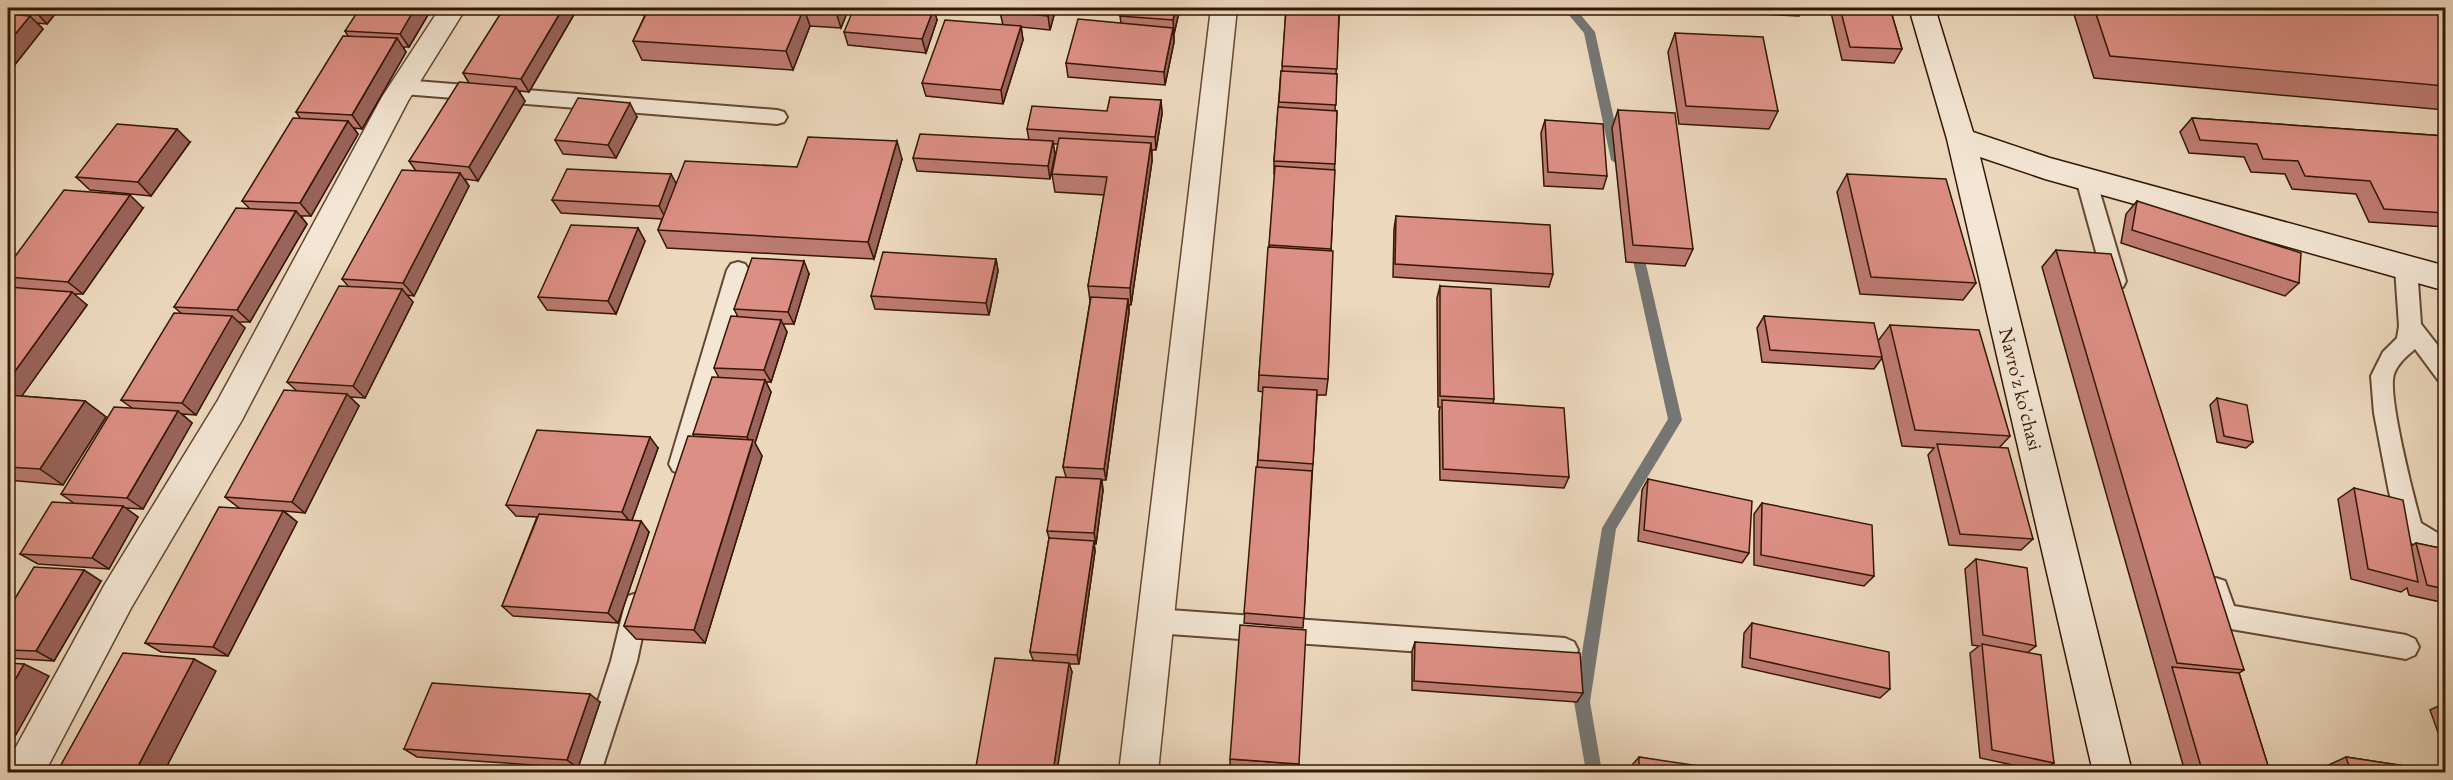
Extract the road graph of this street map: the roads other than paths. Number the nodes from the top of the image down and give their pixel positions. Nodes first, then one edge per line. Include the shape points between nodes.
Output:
1 (453, 8) edge
2 (1224, 8) edge
3 (1922, 8) edge
4 (403, 87) junction
5 (777, 117) dead end
6 (1961, 139) junction
7 (2086, 179) junction
8 (2406, 268) junction
9 (738, 270) dead end
10 (2445, 279) edge
11 (2122, 306) edge
12 (2410, 326) junction
13 (2445, 373) edge
14 (674, 487) edge
15 (2445, 551) edge
16 (2210, 572) edge
17 (643, 586) edge
18 (1155, 621) junction
19 (2406, 647) dead end
20 (1565, 650) edge
21 (24, 772) edge
22 (588, 772) edge
23 (1138, 772) edge
24 (2113, 772) edge

1 - 4 street
2 - 18 street
3 - 6 street, Navro'z ko'chasi
4 - 5 lane
4 - 21 street via 230,410 118,596
6 - 7 street
6 - 24 street, Navro'z ko'chasi
7 - 8 street
7 - 11 lane
8 - 10 street
8 - 12 lane
9 - 14 lane
12 - 13 lane
12 - 15 lane via 2407,342 2391,358 2382,376 2385,412 2411,530
16 - 19 lane via 2225,616
17 - 22 lane via 624,661
18 - 20 lane
18 - 23 street

